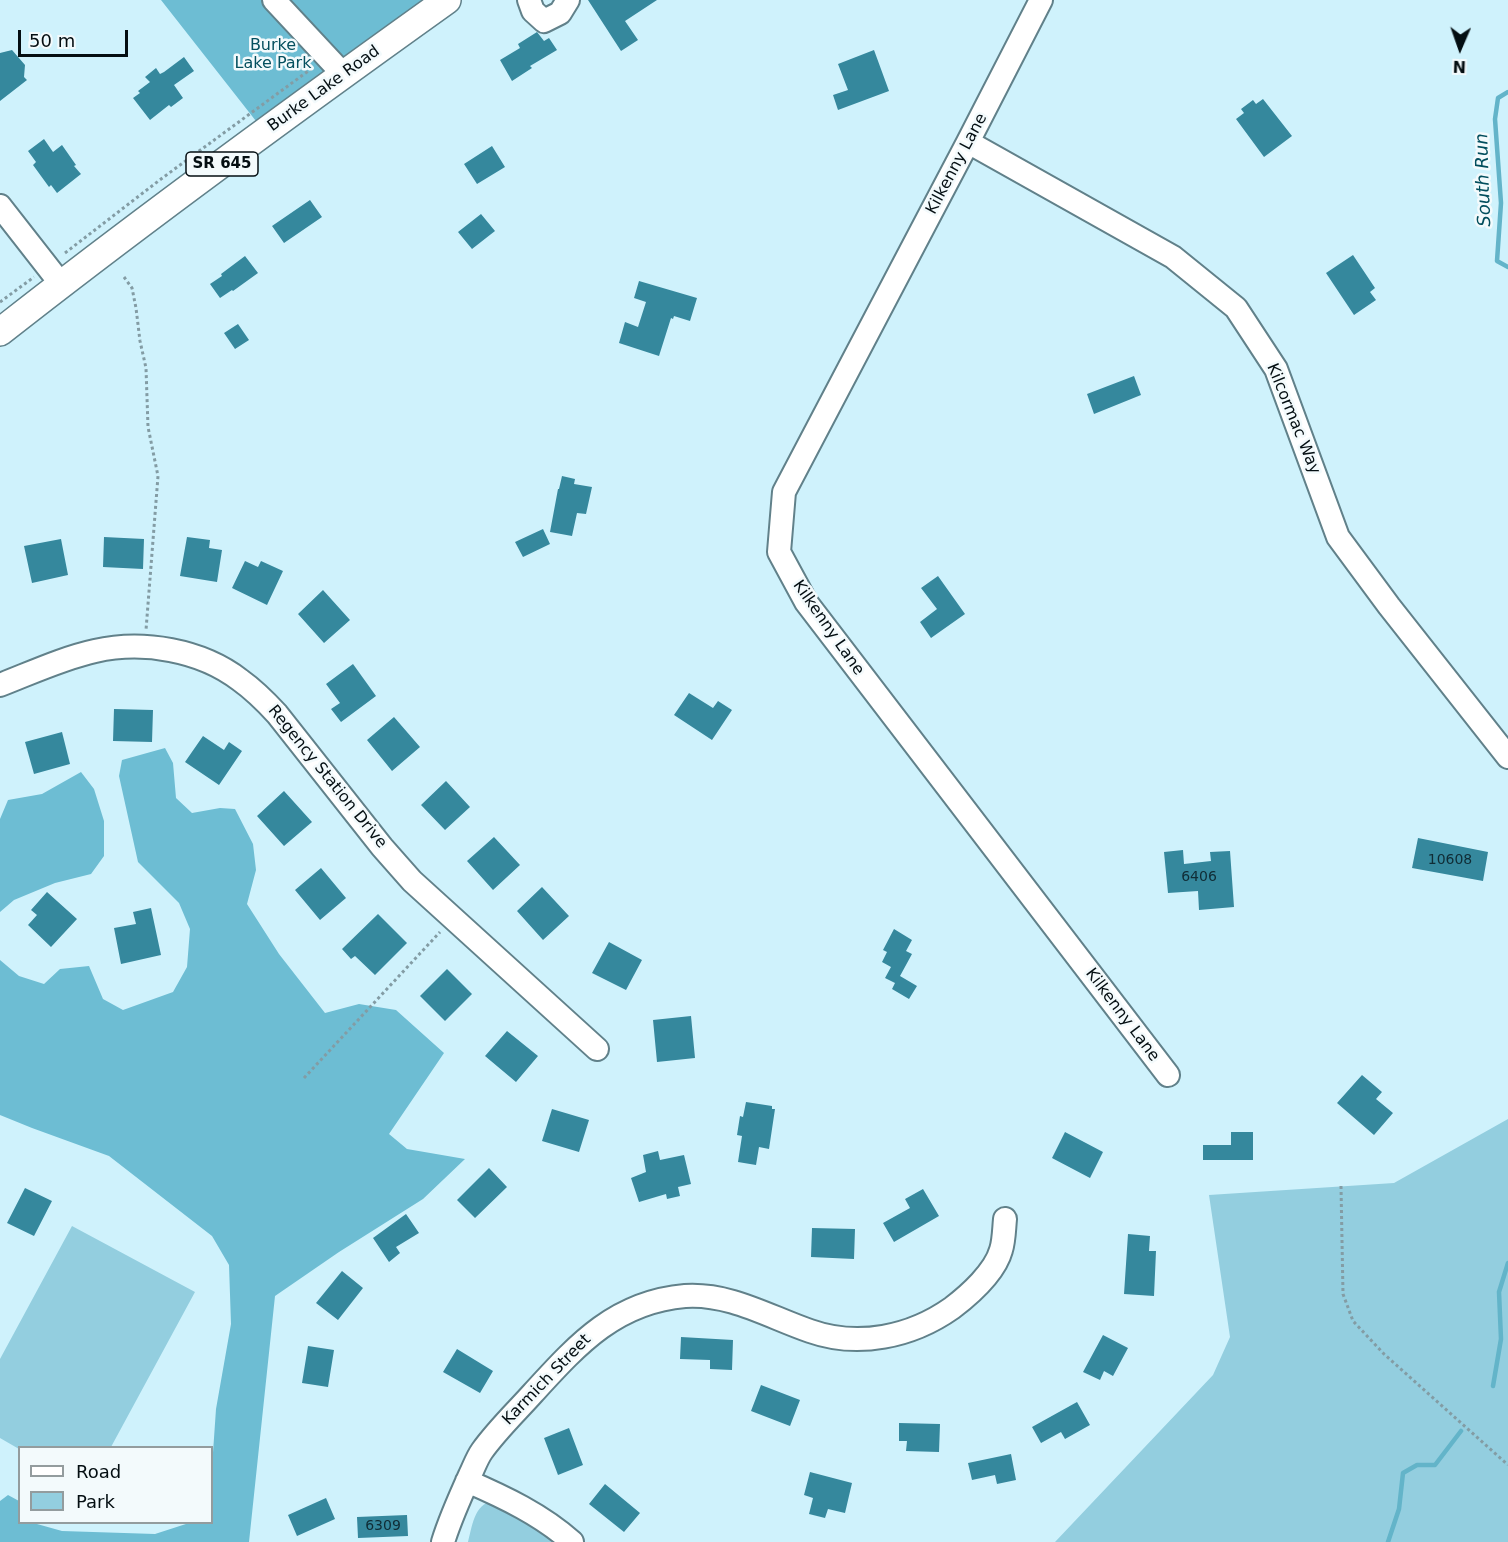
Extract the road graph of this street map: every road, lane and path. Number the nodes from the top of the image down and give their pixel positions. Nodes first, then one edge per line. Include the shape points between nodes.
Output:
1 (274, 0) edge
2 (447, 0) edge
3 (529, 0) edge
4 (568, 0) edge
5 (1041, 0) edge
6 (308, 36) junction
7 (343, 74) junction
8 (968, 142) junction
9 (0, 206) edge
10 (54, 275) junction
11 (124, 277) dead end
12 (0, 302) edge
13 (0, 332) edge
14 (145, 647) junction
15 (0, 685) edge
16 (1508, 757) edge
17 (452, 918) junction
18 (597, 1049) dead end
19 (1168, 1075) dead end
20 (304, 1078) dead end
21 (1341, 1186) dead end
22 (1005, 1219) dead end
23 (1508, 1465) edge
24 (467, 1481) junction
25 (443, 1542) edge
26 (572, 1542) edge

1 - 6 street
2 - 7 main road, Burke Lake Road / SR 645
3 - 4 street via 533,11 544,21 560,13
5 - 8 street, Kilkenny Lane
6 - 7 street
6 - 10 path via 305,52 311,69 242,119
7 - 10 main road, Burke Lake Road / SR 645
8 - 16 street, Kilcormac Way via 1173,257 1236,308 1276,369 1338,537
8 - 19 street, Kilkenny Lane via 784,492 779,552 811,609
9 - 10 street
10 - 12 path
10 - 13 main road, Burke Lake Road / SR 645
11 - 14 path via 132,288 136,308 146,368 148,427 158,476
14 - 15 street, Regency Station Drive via 84,653
14 - 17 street, Regency Station Drive via 171,650 219,667 260,696 382,847
17 - 18 street, Regency Station Drive
17 - 20 path
21 - 23 path via 1343,1294 1353,1321 1384,1354
22 - 24 street, Karmich Street via 1001,1251 978,1285 939,1317 897,1335 828,1337 751,1307 709,1296 658,1300 614,1318 568,1354 500,1429 481,1452
24 - 25 street, Karmich Street
24 - 26 street via 534,1514

